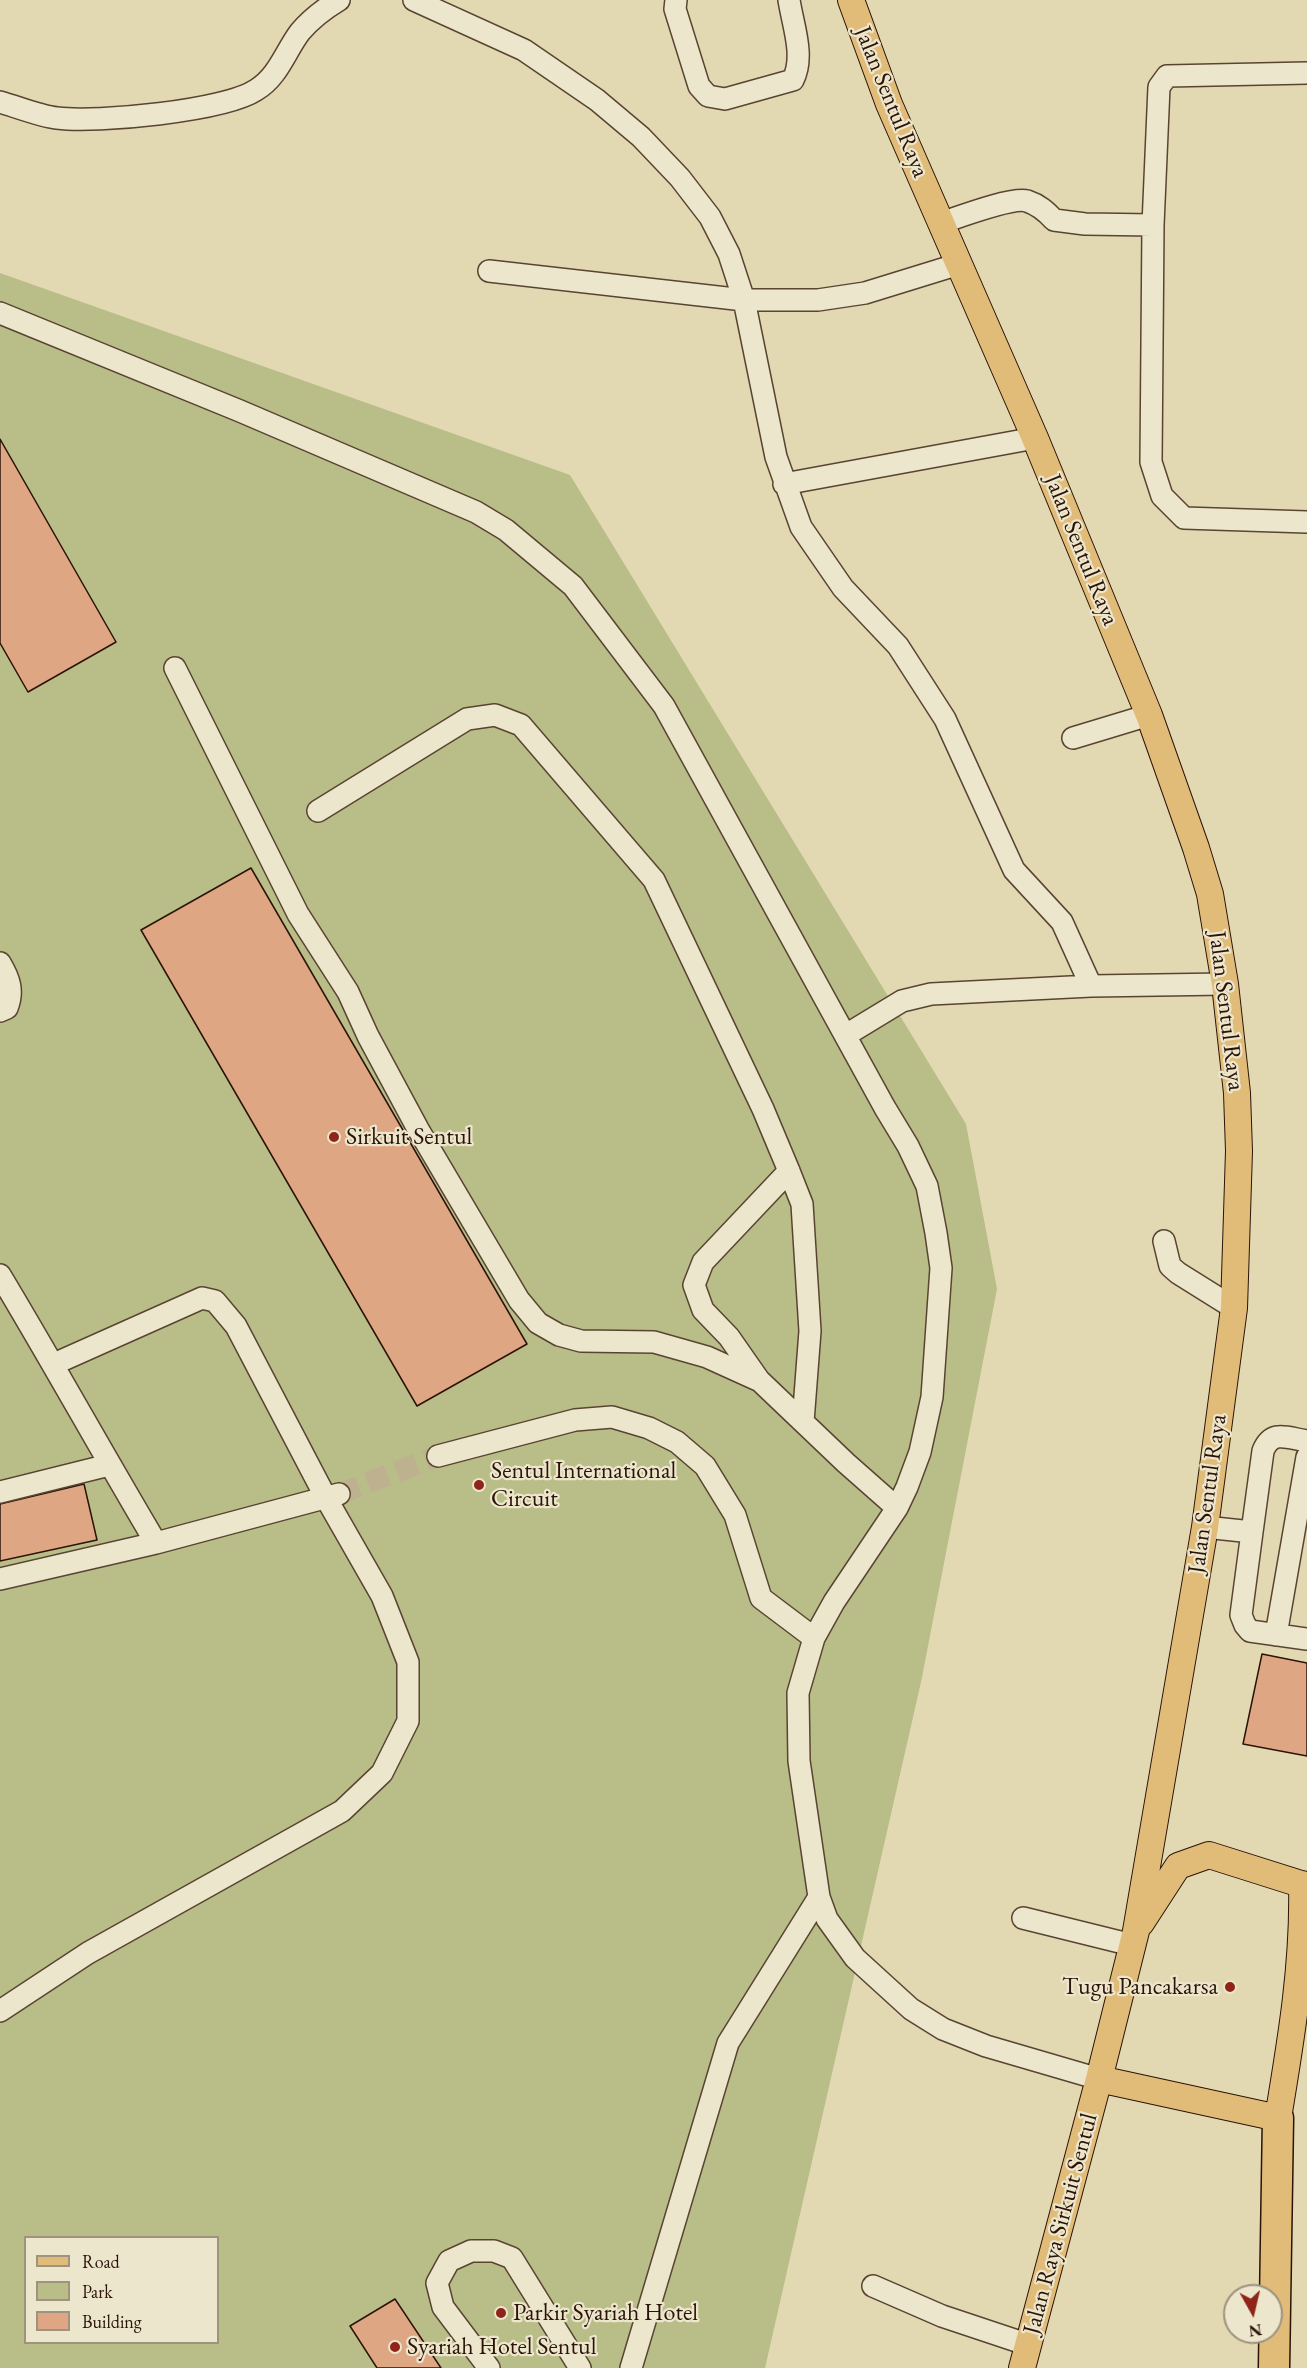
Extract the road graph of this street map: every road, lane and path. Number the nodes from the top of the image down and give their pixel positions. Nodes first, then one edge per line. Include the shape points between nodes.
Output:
1 (339, 0) edge
2 (414, 0) edge
3 (676, 0) edge
4 (789, 0) edge
5 (852, 0) edge
6 (1307, 74) edge
7 (0, 102) edge
8 (941, 223) junction
9 (1154, 225) junction
10 (960, 264) junction
11 (489, 272) dead end
12 (744, 300) junction
13 (0, 313) edge
14 (1035, 438) junction
15 (784, 483) junction
16 (1307, 522) edge
17 (175, 668) dead end
18 (1149, 715) junction
19 (1072, 738) dead end
20 (318, 811) dead end
21 (0, 963) edge
22 (1226, 984) junction
23 (1091, 986) junction
24 (0, 1011) edge
25 (846, 1035) junction
26 (789, 1171) junction
27 (1164, 1241) dead end
28 (0, 1275) edge
29 (1234, 1308) junction
30 (54, 1364) junction
31 (760, 1381) junction
32 (803, 1422) junction
33 (1307, 1441) edge
34 (438, 1456) tunnel mouth
35 (1307, 1457) edge
36 (109, 1465) junction
37 (0, 1492) edge
38 (333, 1496) junction
39 (897, 1508) junction
40 (1205, 1527) junction
41 (1252, 1532) junction
42 (156, 1542) junction
43 (0, 1579) edge
44 (1276, 1635) junction
45 (814, 1638) junction
46 (1307, 1639) edge
47 (1304, 1885) edge
48 (819, 1897) junction
49 (1023, 1918) dead end
50 (1134, 1938) junction
51 (1301, 2002) edge
52 (0, 2011) edge
53 (1099, 2079) junction
54 (1278, 2118) junction
55 (873, 2286) dead end
56 (1026, 2356) edge
57 (489, 2368) edge
58 (580, 2368) edge
59 (631, 2368) edge
60 (1274, 2368) edge

1 - 7 street via 320,12 300,33 273,76 256,91 234,100 106,118 57,118
2 - 12 street via 524,50 597,100 640,137 680,178 710,217 729,254
3 - 4 street via 675,9 699,86 708,96 725,99 793,80 799,68 799,55
5 - 8 main road, Jalan Sentul Raya via 889,104
6 - 9 street via 1167,76 1159,87
8 - 9 street via 1025,200 1046,209 1054,220
8 - 10 main road, Jalan Sentul Raya
9 - 16 street via 1151,462 1162,495 1184,518
10 - 12 street via 865,293 818,300
10 - 14 main road, Jalan Sentul Raya
11 - 12 street
12 - 15 street
13 - 25 street via 476,512 506,530 573,586 664,706
14 - 15 street
14 - 18 main road, Jalan Sentul Raya
15 - 23 street via 801,527 843,588 898,646 945,719 1014,870 1062,922
17 - 31 street via 298,914 348,992 418,1129 519,1300 538,1323 559,1335 581,1341 654,1342 706,1357
18 - 19 street
18 - 22 main road, Jalan Sentul Raya via 1210,894
20 - 26 street via 467,719 495,715 521,725 654,880
21 - 24 street via 8,977 11,996 7,1008
22 - 23 street
22 - 29 main road, Jalan Sentul Raya via 1239,1150
23 - 25 street via 931,994 902,1001
25 - 39 street via 909,1146 927,1186 941,1268 932,1397 920,1452
26 - 31 street via 703,1263 694,1286 703,1310 729,1337
26 - 32 street via 802,1204 810,1331
27 - 29 street via 1170,1266 1178,1274
28 - 30 street
29 - 40 main road, Jalan Sentul Raya
30 - 36 street
30 - 38 street via 202,1298 215,1301 236,1326
31 - 32 street
32 - 39 street
33 - 41 street via 1274,1436 1268,1440 1263,1451
34 - 45 street via 575,1420 612,1417 649,1428 677,1442 705,1466 735,1515 761,1598
35 - 44 street
36 - 37 street
36 - 42 street
38 - 42 street
38 - 52 street via 408,1662 408,1721 382,1773 342,1811 88,1953
39 - 45 street
40 - 41 street
40 - 50 main road, Jalan Sentul Raya
41 - 44 street via 1241,1615 1251,1631
42 - 43 street
44 - 46 street
45 - 48 street via 798,1693 799,1761
47 - 50 main road via 1209,1855 1178,1866
47 - 51 main road
48 - 53 street via 827,1919 855,1958 910,2008 943,2030
48 - 59 street via 728,2043
49 - 50 street
50 - 53 main road, Jalan Sentul Raya
51 - 54 main road
53 - 54 main road
53 - 56 main road, Jalan Raya Sirkuit Sentul
54 - 60 highway
55 - 56 street
57 - 58 street via 443,2307 437,2283 449,2261 471,2251 494,2251 512,2258

